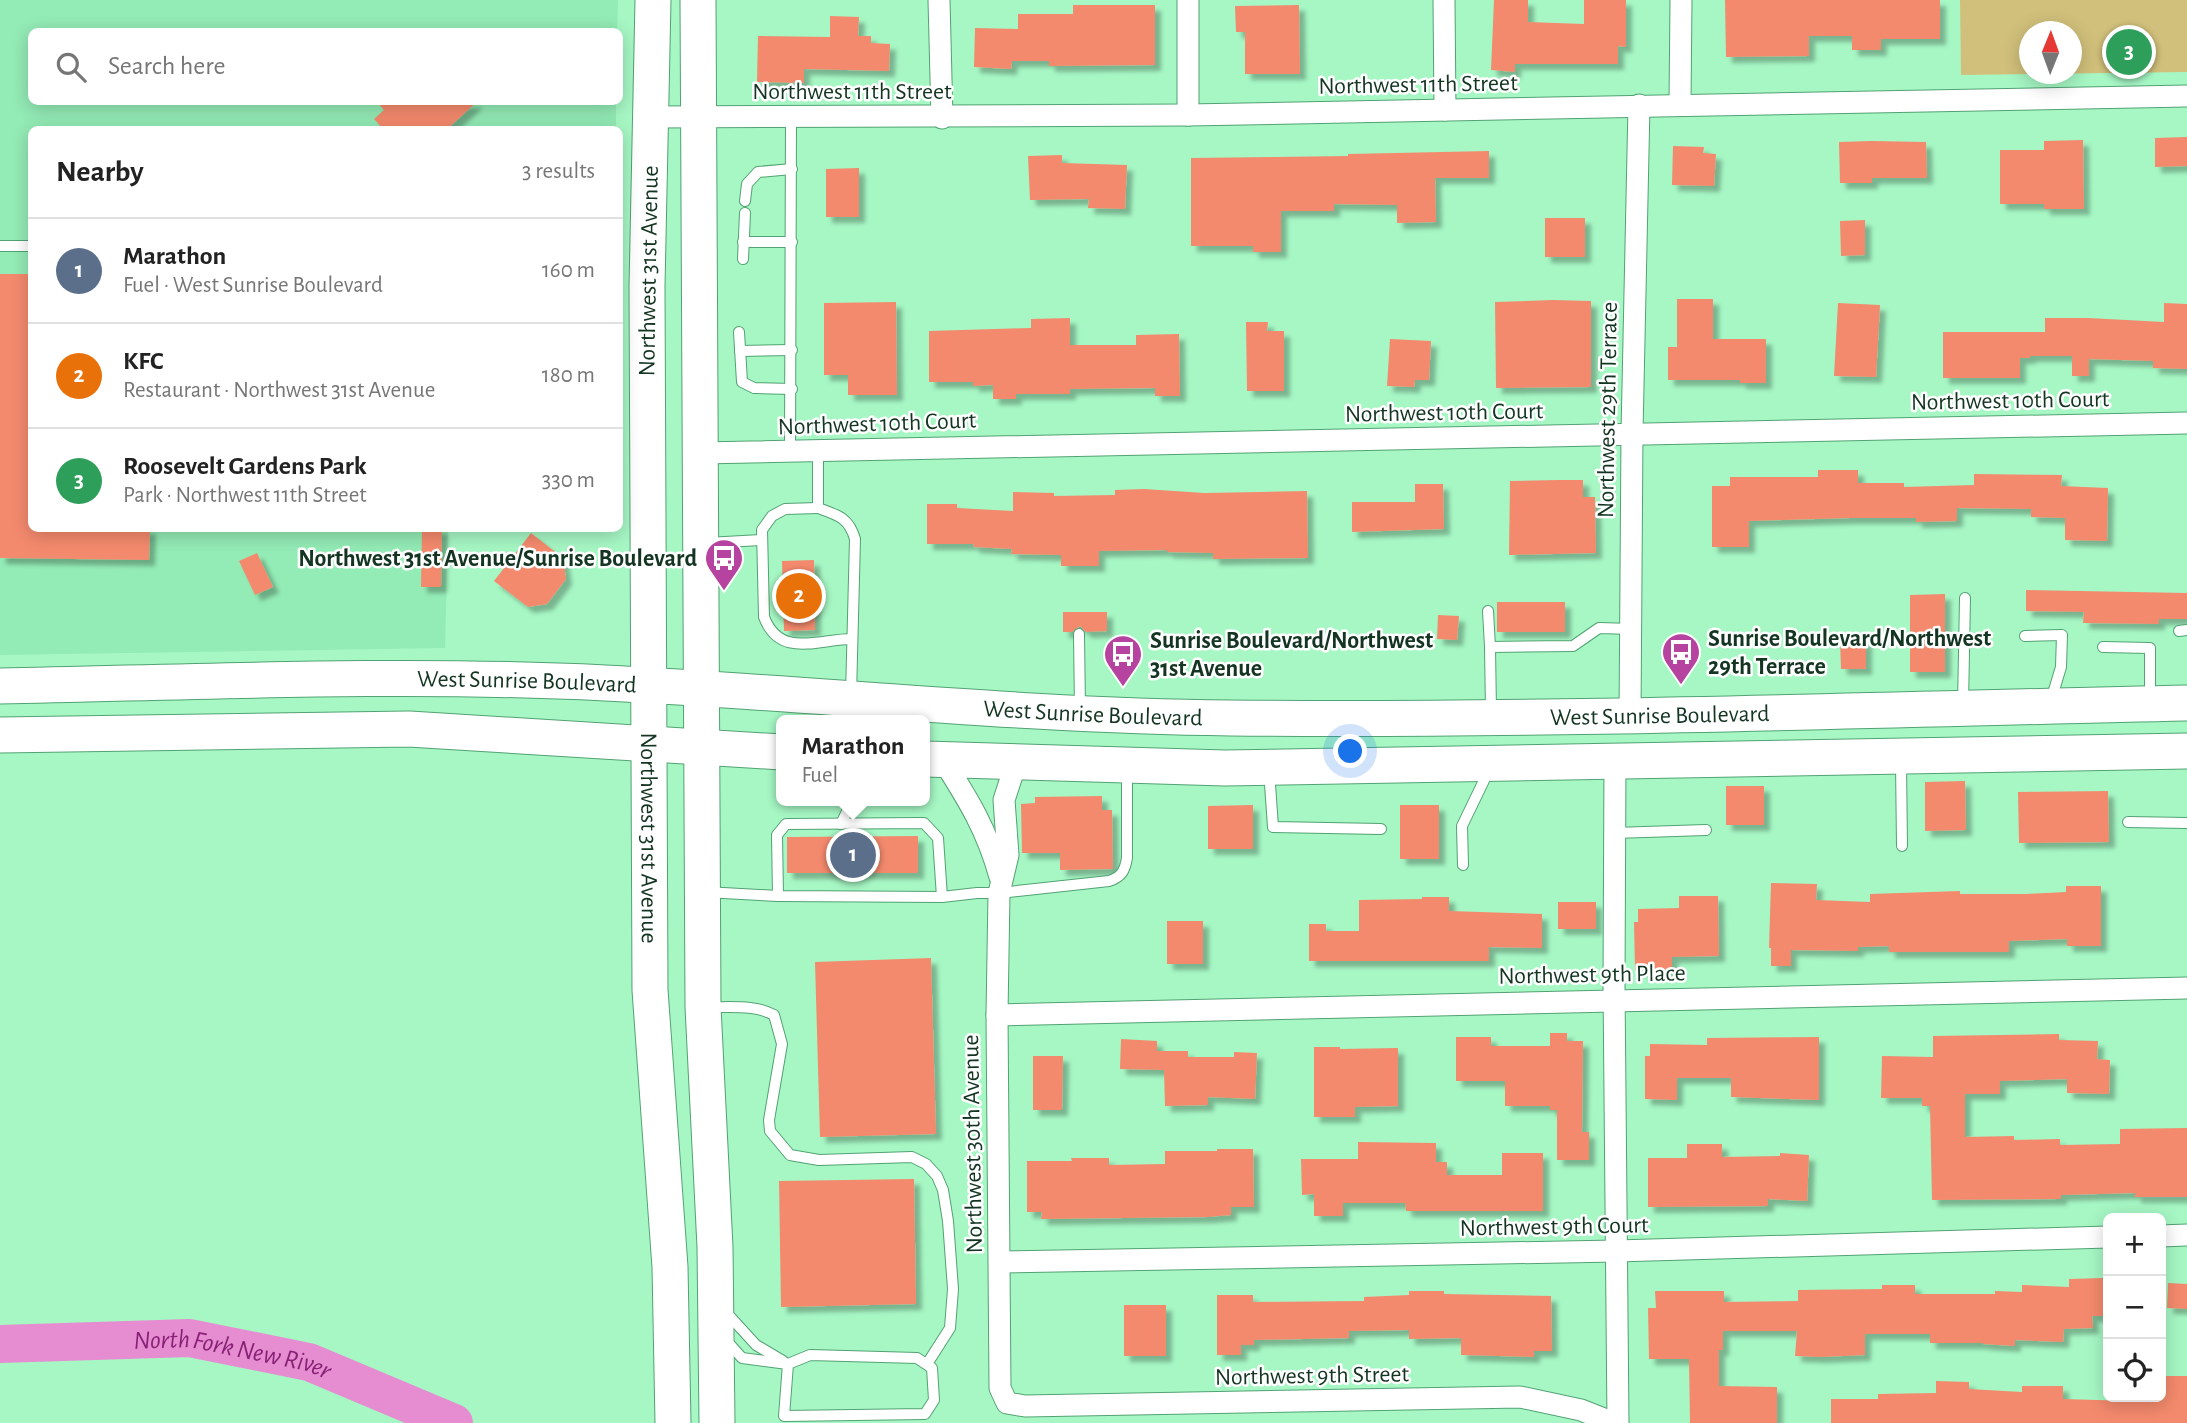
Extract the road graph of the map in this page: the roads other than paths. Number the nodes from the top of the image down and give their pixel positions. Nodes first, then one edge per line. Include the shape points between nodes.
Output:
1 (653, 0) edge
2 (698, 0) edge
3 (939, 0) edge
4 (1188, 0) edge
5 (1444, 0) edge
6 (1681, 0) edge
7 (2187, 96) edge
8 (1680, 104) junction
9 (1639, 105) junction
10 (1445, 110) junction
11 (1188, 116) junction
12 (651, 117) junction
13 (700, 117) junction
14 (792, 117) junction
15 (942, 118) junction
16 (792, 169) junction
17 (743, 242) junction
18 (792, 242) junction
19 (0, 246) edge
20 (28, 246) edge
21 (743, 259) dead end
22 (739, 332) dead end
23 (740, 351) junction
24 (792, 351) junction
25 (792, 388) junction
26 (2187, 424) edge
27 (1632, 433) junction
28 (818, 449) junction
29 (790, 452) junction
30 (701, 453) junction
31 (818, 508) junction
32 (761, 540) junction
33 (700, 543) junction
34 (1965, 598) dead end
35 (1488, 611) dead end
36 (1633, 629) junction
37 (1079, 635) dead end
38 (2025, 636) dead end
39 (852, 639) junction
40 (1490, 647) junction
41 (2103, 648) dead end
42 (0, 686) edge
43 (648, 686) junction
44 (701, 690) junction
45 (851, 699) junction
46 (2187, 703) edge
47 (2150, 704) junction
48 (2050, 706) junction
49 (1963, 708) junction
50 (1080, 712) junction
51 (1681, 715) junction
52 (1630, 716) junction
53 (1491, 718) junction
54 (0, 735) edge
55 (648, 744) junction
56 (701, 747) junction
57 (2187, 751) edge
58 (776, 752) edge
59 (1901, 756) junction
60 (934, 759) edge
61 (1615, 760) junction
62 (1493, 762) junction
63 (1549, 762) junction
64 (1016, 763) junction
65 (1128, 766) junction
66 (1269, 767) junction
67 (850, 806) edge
68 (2128, 822) dead end
69 (2187, 823) edge
70 (841, 824) junction
71 (1381, 829) dead end
72 (1706, 830) dead end
73 (1615, 833) junction
74 (1902, 846) dead end
75 (1463, 865) dead end
76 (1000, 888) junction
77 (703, 891) junction
78 (778, 896) junction
79 (942, 897) junction
80 (2187, 988) edge
81 (1614, 1000) junction
82 (703, 1007) junction
83 (997, 1015) junction
84 (2187, 1235) edge
85 (2166, 1236) edge
86 (2103, 1237) edge
87 (1616, 1251) junction
88 (1000, 1262) junction
89 (670, 1267) junction
90 (716, 1316) junction
91 (788, 1364) junction
92 (927, 1364) junction
93 (1007, 1403) joint
94 (673, 1423) edge
95 (718, 1423) edge
96 (1616, 1423) edge

1 - 12 main road, Northwest 31st Avenue
2 - 13 main road, Northwest 31st Avenue
3 - 15 street
4 - 11 street
5 - 10 street
6 - 8 street
7 - 8 street, Northwest 11th Street
8 - 9 street, Northwest 11th Street
9 - 10 street, Northwest 11th Street
9 - 27 street, Northwest 29th Terrace
10 - 11 street, Northwest 11th Street
11 - 15 street, Northwest 11th Street
12 - 13 street, Northwest 11th Street
12 - 43 main road, Northwest 31st Avenue
13 - 14 street, Northwest 11th Street
13 - 30 main road, Northwest 31st Avenue
14 - 15 street, Northwest 11th Street
14 - 16 lane
16 - 17 lane via 758,172 747,184
16 - 18 lane
17 - 18 lane
17 - 21 lane
18 - 24 lane
19 - 20 lane
22 - 23 lane
23 - 24 lane
23 - 25 lane via 742,382 754,388
24 - 25 lane
25 - 29 lane
26 - 27 street, Northwest 10th Court
27 - 28 street, Northwest 10th Court
27 - 36 street, Northwest 29th Terrace
28 - 29 street, Northwest 10th Court
28 - 31 lane
29 - 30 street, Northwest 10th Court
30 - 33 main road, Northwest 31st Avenue
31 - 32 lane via 785,509 772,516
31 - 39 lane via 840,516 852,527
32 - 33 lane
32 - 39 lane via 764,617 776,638 788,644
33 - 44 main road, Northwest 31st Avenue
34 - 49 lane
35 - 40 lane
36 - 40 lane via 1599,628 1573,646
36 - 52 street, Northwest 29th Terrace
37 - 50 lane
38 - 48 lane via 2062,635 2062,667
39 - 45 lane
40 - 53 lane
41 - 47 lane via 2150,648
42 - 43 main road, West Sunrise Boulevard via 410,677
43 - 44 main road, West Sunrise Boulevard
43 - 55 main road, Northwest 31st Avenue
44 - 45 main road, West Sunrise Boulevard
44 - 56 main road, Northwest 31st Avenue
45 - 50 main road, West Sunrise Boulevard
46 - 47 main road, West Sunrise Boulevard
47 - 48 main road, West Sunrise Boulevard
48 - 49 main road, West Sunrise Boulevard
49 - 51 main road, West Sunrise Boulevard
50 - 53 main road, West Sunrise Boulevard via 1226,718
51 - 52 main road, West Sunrise Boulevard
51 - 61 main road via 1637,733
52 - 53 main road, West Sunrise Boulevard
52 - 63 main road via 1626,727 1606,741
54 - 55 main road via 409,729
55 - 56 main road
55 - 89 main road, Northwest 31st Avenue via 650,990
56 - 58 main road
56 - 77 main road, Northwest 31st Avenue
57 - 59 main road, West Sunrise Boulevard
59 - 61 main road, West Sunrise Boulevard
59 - 74 lane
60 - 64 main road, West Sunrise Boulevard
60 - 76 street, Northwest 30th Avenue via 972,805 991,844
61 - 63 main road, West Sunrise Boulevard
61 - 73 street
62 - 63 main road, West Sunrise Boulevard
62 - 66 main road, West Sunrise Boulevard
62 - 75 lane via 1462,826
64 - 65 main road, West Sunrise Boulevard
64 - 76 street, Northwest 30th Avenue via 1004,800 1008,855
65 - 66 main road, West Sunrise Boulevard
65 - 76 lane via 1128,858 1119,878
66 - 71 lane via 1273,827
67 - 70 lane
68 - 69 lane
70 - 78 lane via 786,824 777,835
70 - 79 lane via 924,823 938,838
72 - 73 lane
73 - 81 street
76 - 79 lane
76 - 83 street, Northwest 30th Avenue
77 - 78 lane
77 - 82 main road, Northwest 31st Avenue
78 - 79 lane
80 - 81 street, Northwest 9th Place
81 - 83 street, Northwest 9th Place
81 - 87 street
82 - 90 main road, Northwest 31st Avenue
82 - 92 lane via 763,1009 774,1015 782,1044 770,1131 790,1155 819,1160 912,1157 937,1176 948,1221 953,1289 950,1328
83 - 88 street, Northwest 30th Avenue
84 - 85 street
86 - 87 street, Northwest 9th Court
87 - 88 street, Northwest 9th Court
87 - 96 street
88 - 93 street, Northwest 30th Avenue via 1000,1388
89 - 90 main road via 683,1297 699,1316
89 - 94 main road, Northwest 31st Avenue
90 - 91 lane
90 - 91 lane via 742,1358
90 - 95 main road, Northwest 31st Avenue
91 - 92 lane via 810,1355 917,1358
91 - 92 lane via 784,1416 925,1414 934,1400 932,1368
93 - 96 street, Northwest 9th Street via 1520,1397

